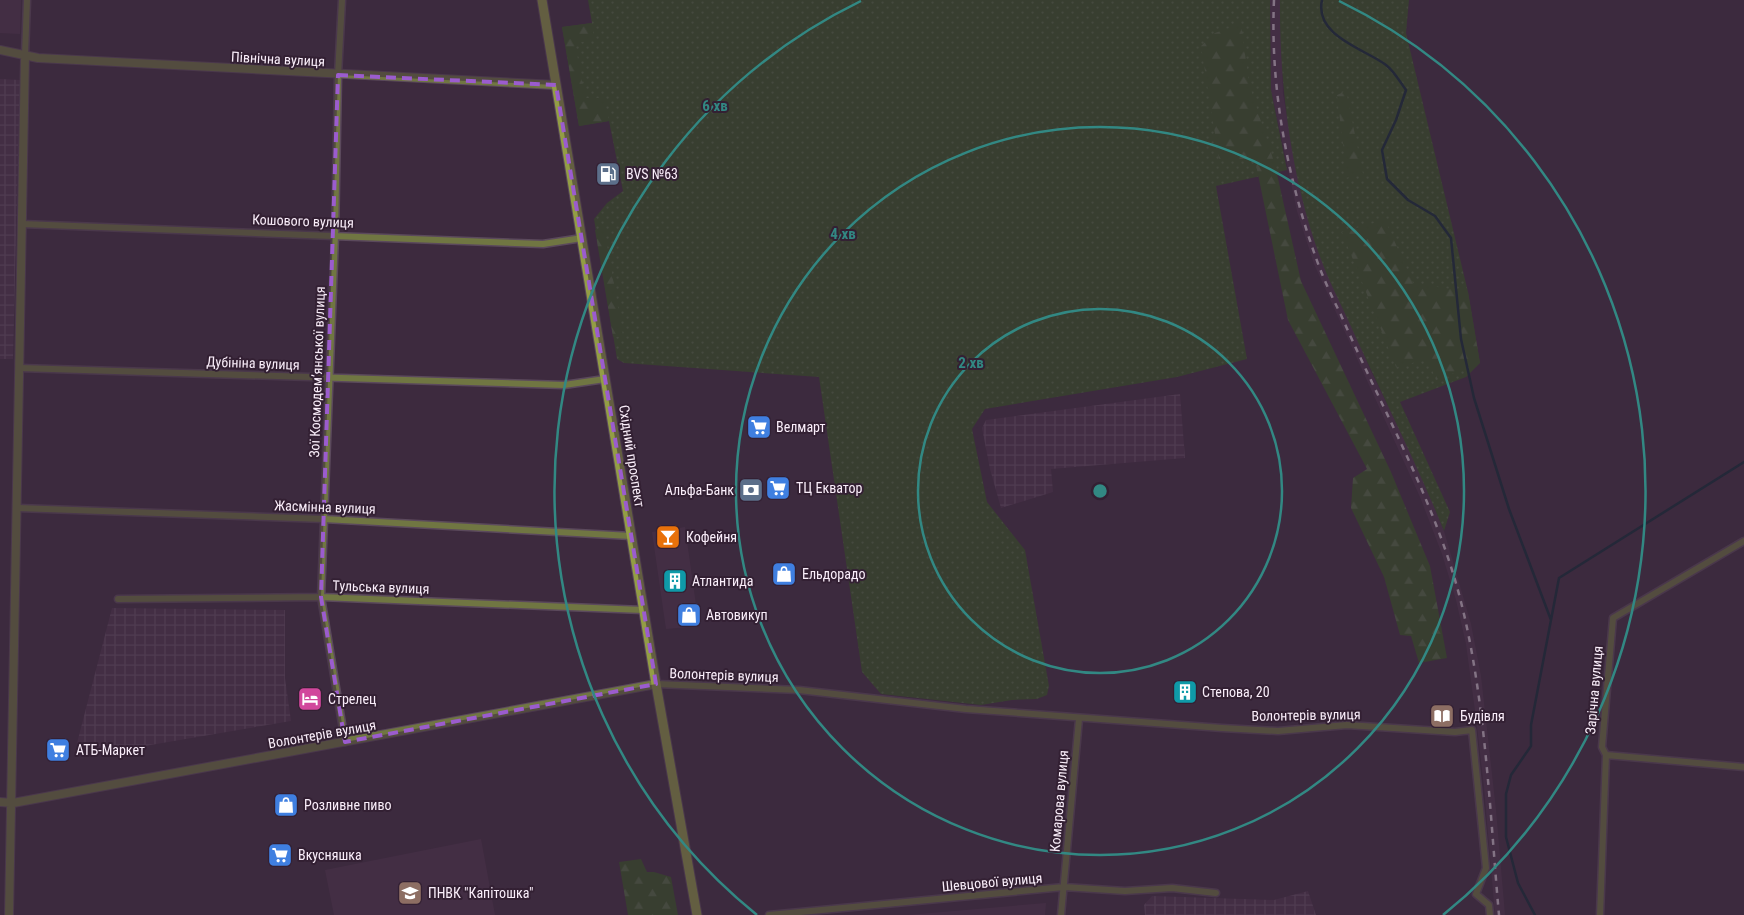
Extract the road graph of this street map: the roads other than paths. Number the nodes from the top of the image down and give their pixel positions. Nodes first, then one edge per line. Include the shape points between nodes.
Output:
1 (26, 0) edge
2 (342, 0) edge
3 (542, 0) edge
4 (0, 50) edge
5 (25, 55) junction
6 (338, 75) junction
7 (556, 85) junction
8 (22, 224) junction
9 (334, 235) junction
10 (582, 238) junction
11 (20, 368) junction
12 (329, 379) junction
13 (605, 379) junction
14 (18, 508) junction
15 (324, 519) junction
16 (631, 536) junction
17 (1744, 541) edge
18 (322, 597) junction
19 (118, 599) dead end
20 (643, 610) junction
21 (656, 684) junction
22 (1079, 719) junction
23 (345, 742) junction
24 (1606, 755) junction
25 (1744, 767) edge
26 (0, 802) edge
27 (13, 803) junction
28 (1064, 887) junction
29 (1216, 893) dead end
30 (10, 915) edge
31 (697, 915) edge
32 (769, 915) edge
33 (1061, 915) edge
34 (1490, 915) edge
35 (1600, 915) edge

1 - 5 street
2 - 6 street, Зої Космодем’янської вулиця
3 - 7 main road, Східний проспект
4 - 5 street, Північна вулиця
5 - 6 street, Північна вулиця
5 - 8 street
6 - 7 street, Північна вулиця
6 - 9 street, Зої Космодем’янської вулиця
7 - 10 main road, Східний проспект
8 - 9 street, Кошового вулиця
8 - 11 street
9 - 10 street, Кошового вулиця via 543,244
9 - 12 street, Зої Космодем’янської вулиця
10 - 13 main road, Східний проспект
11 - 12 street, Дубініна вулиця
11 - 14 street
12 - 13 street, Дубініна вулиця via 564,385
12 - 15 street, Зої Космодем’янської вулиця
13 - 16 main road, Східний проспект
14 - 15 street, Жасмінна вулиця
14 - 27 street
15 - 16 street, Жасмінна вулиця
15 - 18 street, Зої Космодем’янської вулиця
16 - 20 main road, Східний проспект
17 - 24 street, Зарічна вулиця via 1612,618 1602,747
18 - 19 street, Тульська вулиця
18 - 20 street, Тульська вулиця
18 - 23 street, Зої Космодем’янської вулиця
20 - 21 main road, Східний проспект
21 - 22 street, Волонтерів вулиця via 799,690
21 - 23 street, Волонтерів вулиця
21 - 31 main road, Східний проспект
22 - 28 street, Комарова вулиця
22 - 34 street, Волонтерів вулиця via 1278,731 1347,725 1455,732 1472,730 1486,868 1476,894 1489,904
23 - 27 street, Волонтерів вулиця
24 - 25 street
24 - 35 street, Зарічна вулиця
26 - 27 street, Волонтерів вулиця
27 - 30 street
28 - 29 street, Шевцової вулиця via 1125,891 1172,888
28 - 32 street, Шевцової вулиця
28 - 33 street, Комарова вулиця

